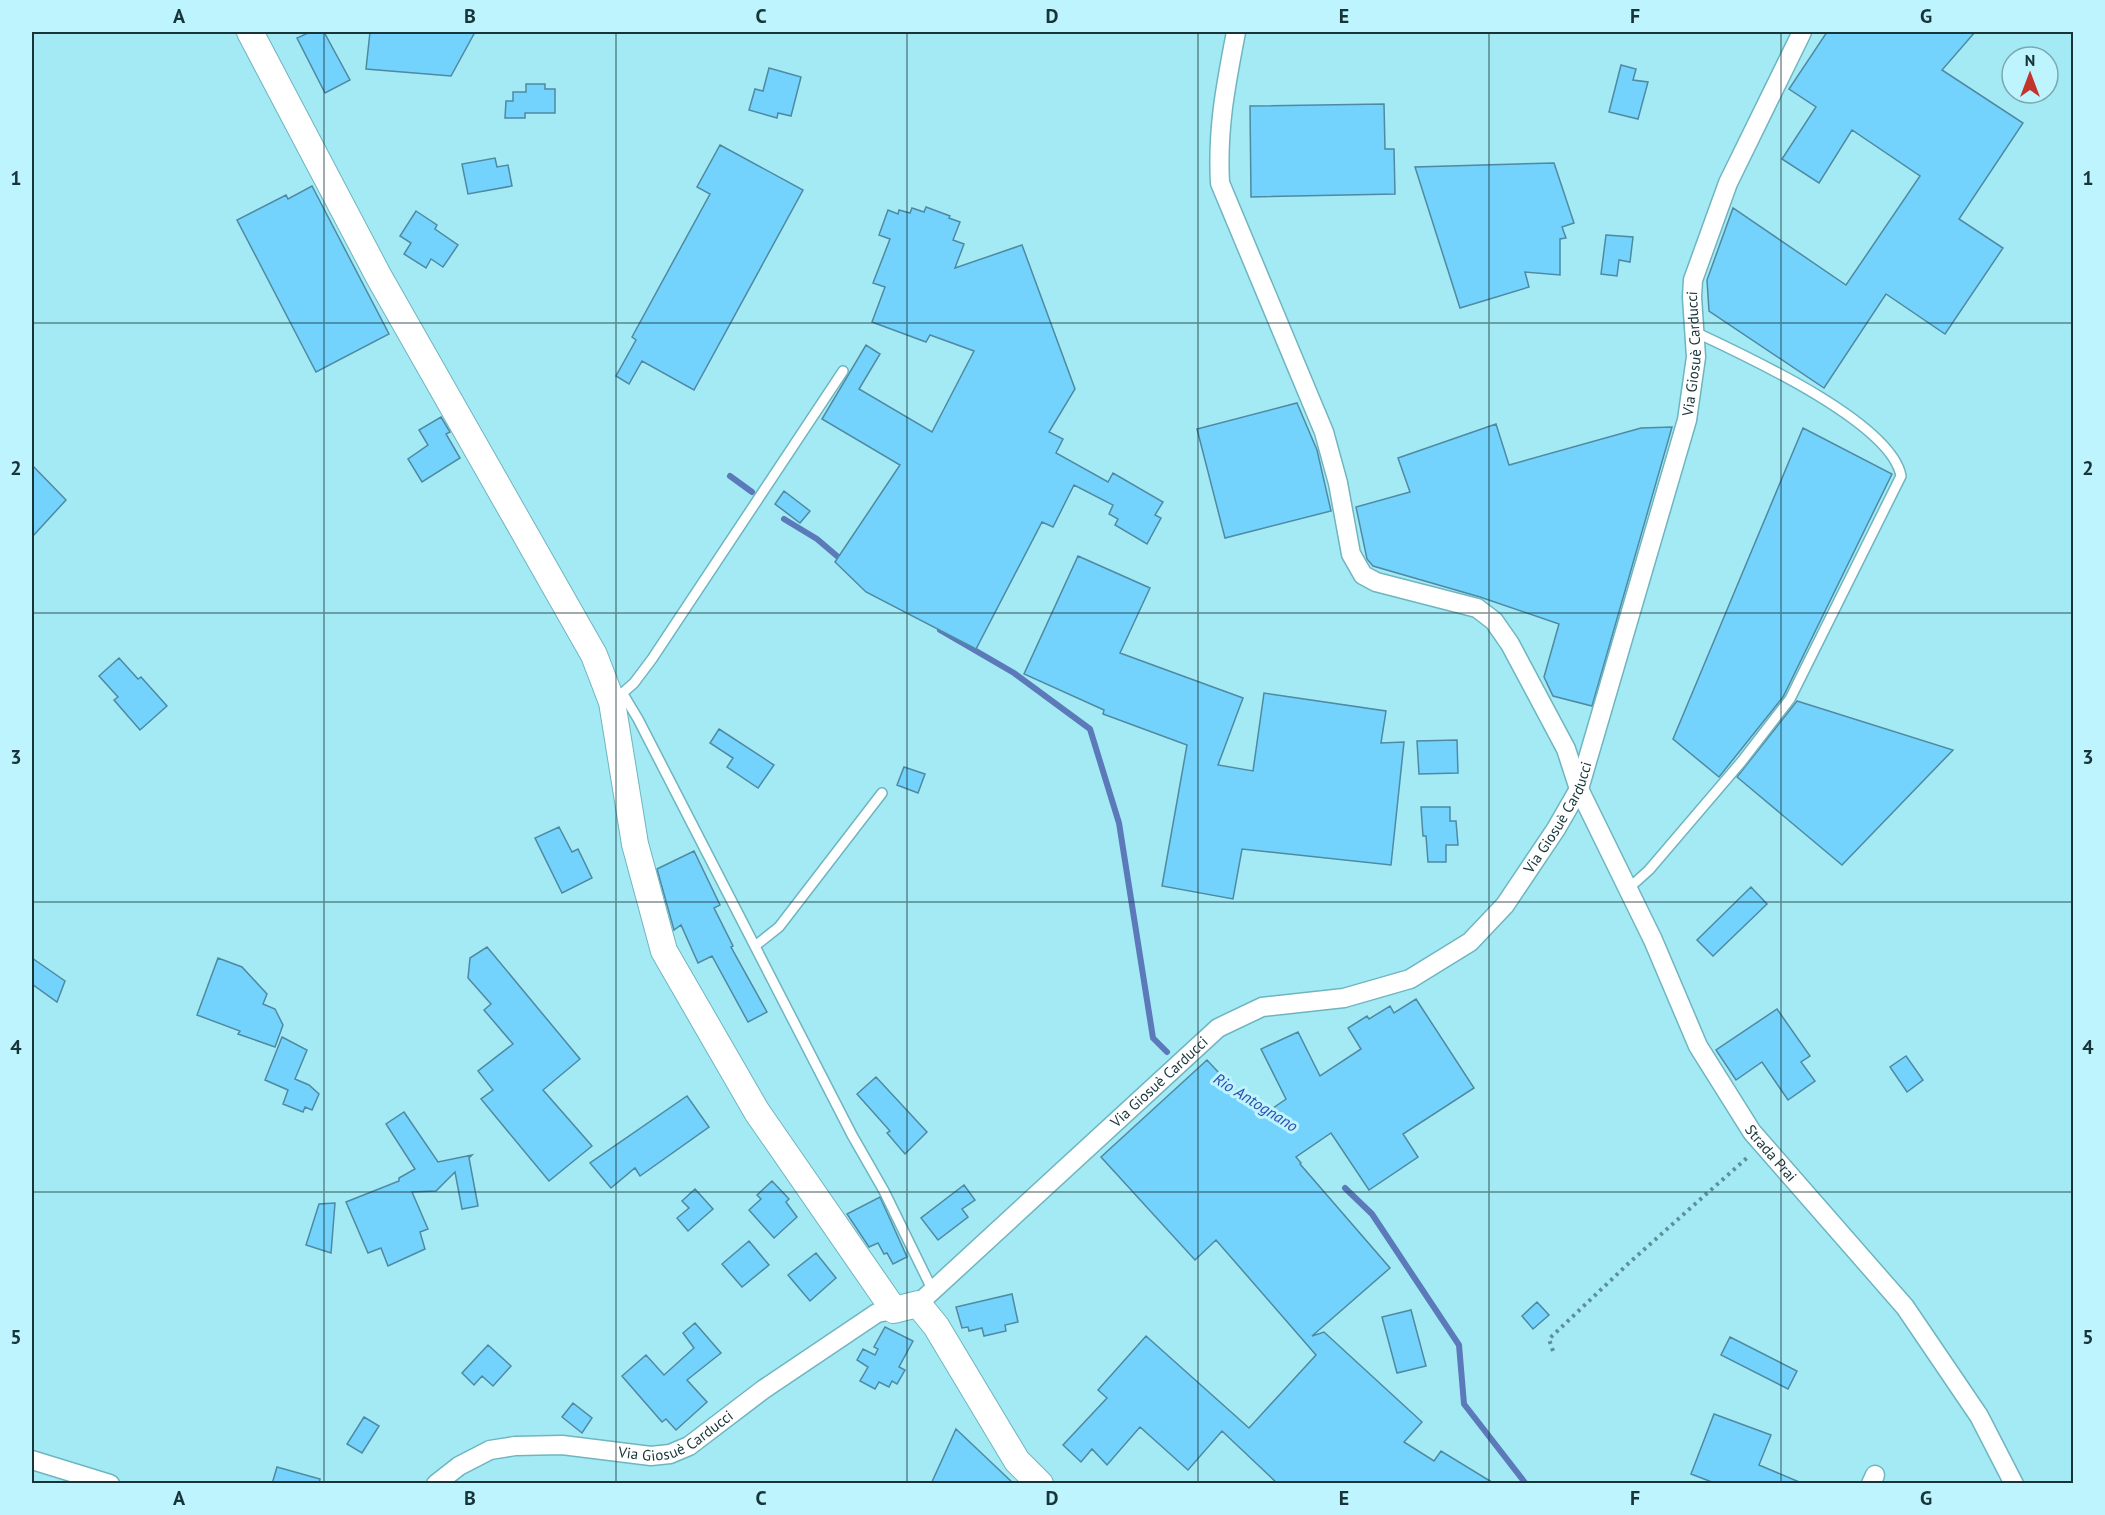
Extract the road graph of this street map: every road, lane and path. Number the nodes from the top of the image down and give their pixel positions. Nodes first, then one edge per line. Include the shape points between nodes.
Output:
1 (250, 32) edge
2 (1236, 32) edge
3 (1802, 32) edge
4 (1695, 332) junction
5 (843, 371) dead end
6 (617, 698) junction
7 (1579, 789) junction
8 (882, 793) dead end
9 (1629, 888) junction
10 (755, 946) junction
11 (1762, 1144) junction
12 (926, 1297) junction
13 (894, 1310) junction
14 (1553, 1351) dead end
15 (32, 1460) edge
16 (110, 1484) edge
17 (436, 1484) edge
18 (1040, 1484) edge
19 (2014, 1484) edge

1 - 6 street via 379,277
2 - 7 street, Strada Prai via 1218,148 1220,183 1324,432 1356,566 1376,582 1477,608 1494,621 1566,749
3 - 4 street, Via Giosuè Carducci via 1728,183 1693,280
4 - 7 street, Via Giosuè Carducci via 1696,357 1687,420
4 - 9 lane via 1844,411 1890,453 1901,476 1790,699 1649,870
5 - 6 lane via 652,659
6 - 10 lane via 638,719
6 - 13 street via 634,844 664,951 757,1112
7 - 9 street, Strada Prai
7 - 12 street, Via Giosuè Carducci via 1504,905 1470,942 1410,979 1344,998 1262,1007 1218,1028
8 - 10 lane via 779,927
9 - 11 street, Strada Prai via 1698,1046
10 - 12 lane via 884,1191
11 - 14 path via 1549,1339
11 - 19 street, Strada Prai via 1905,1307 1979,1416
12 - 13 street
12 - 18 street via 936,1326 1017,1461
13 - 17 street, Via Giosuè Carducci via 877,1313 764,1389 689,1446 670,1454 651,1456 562,1445 515,1446 490,1450
15 - 16 street

